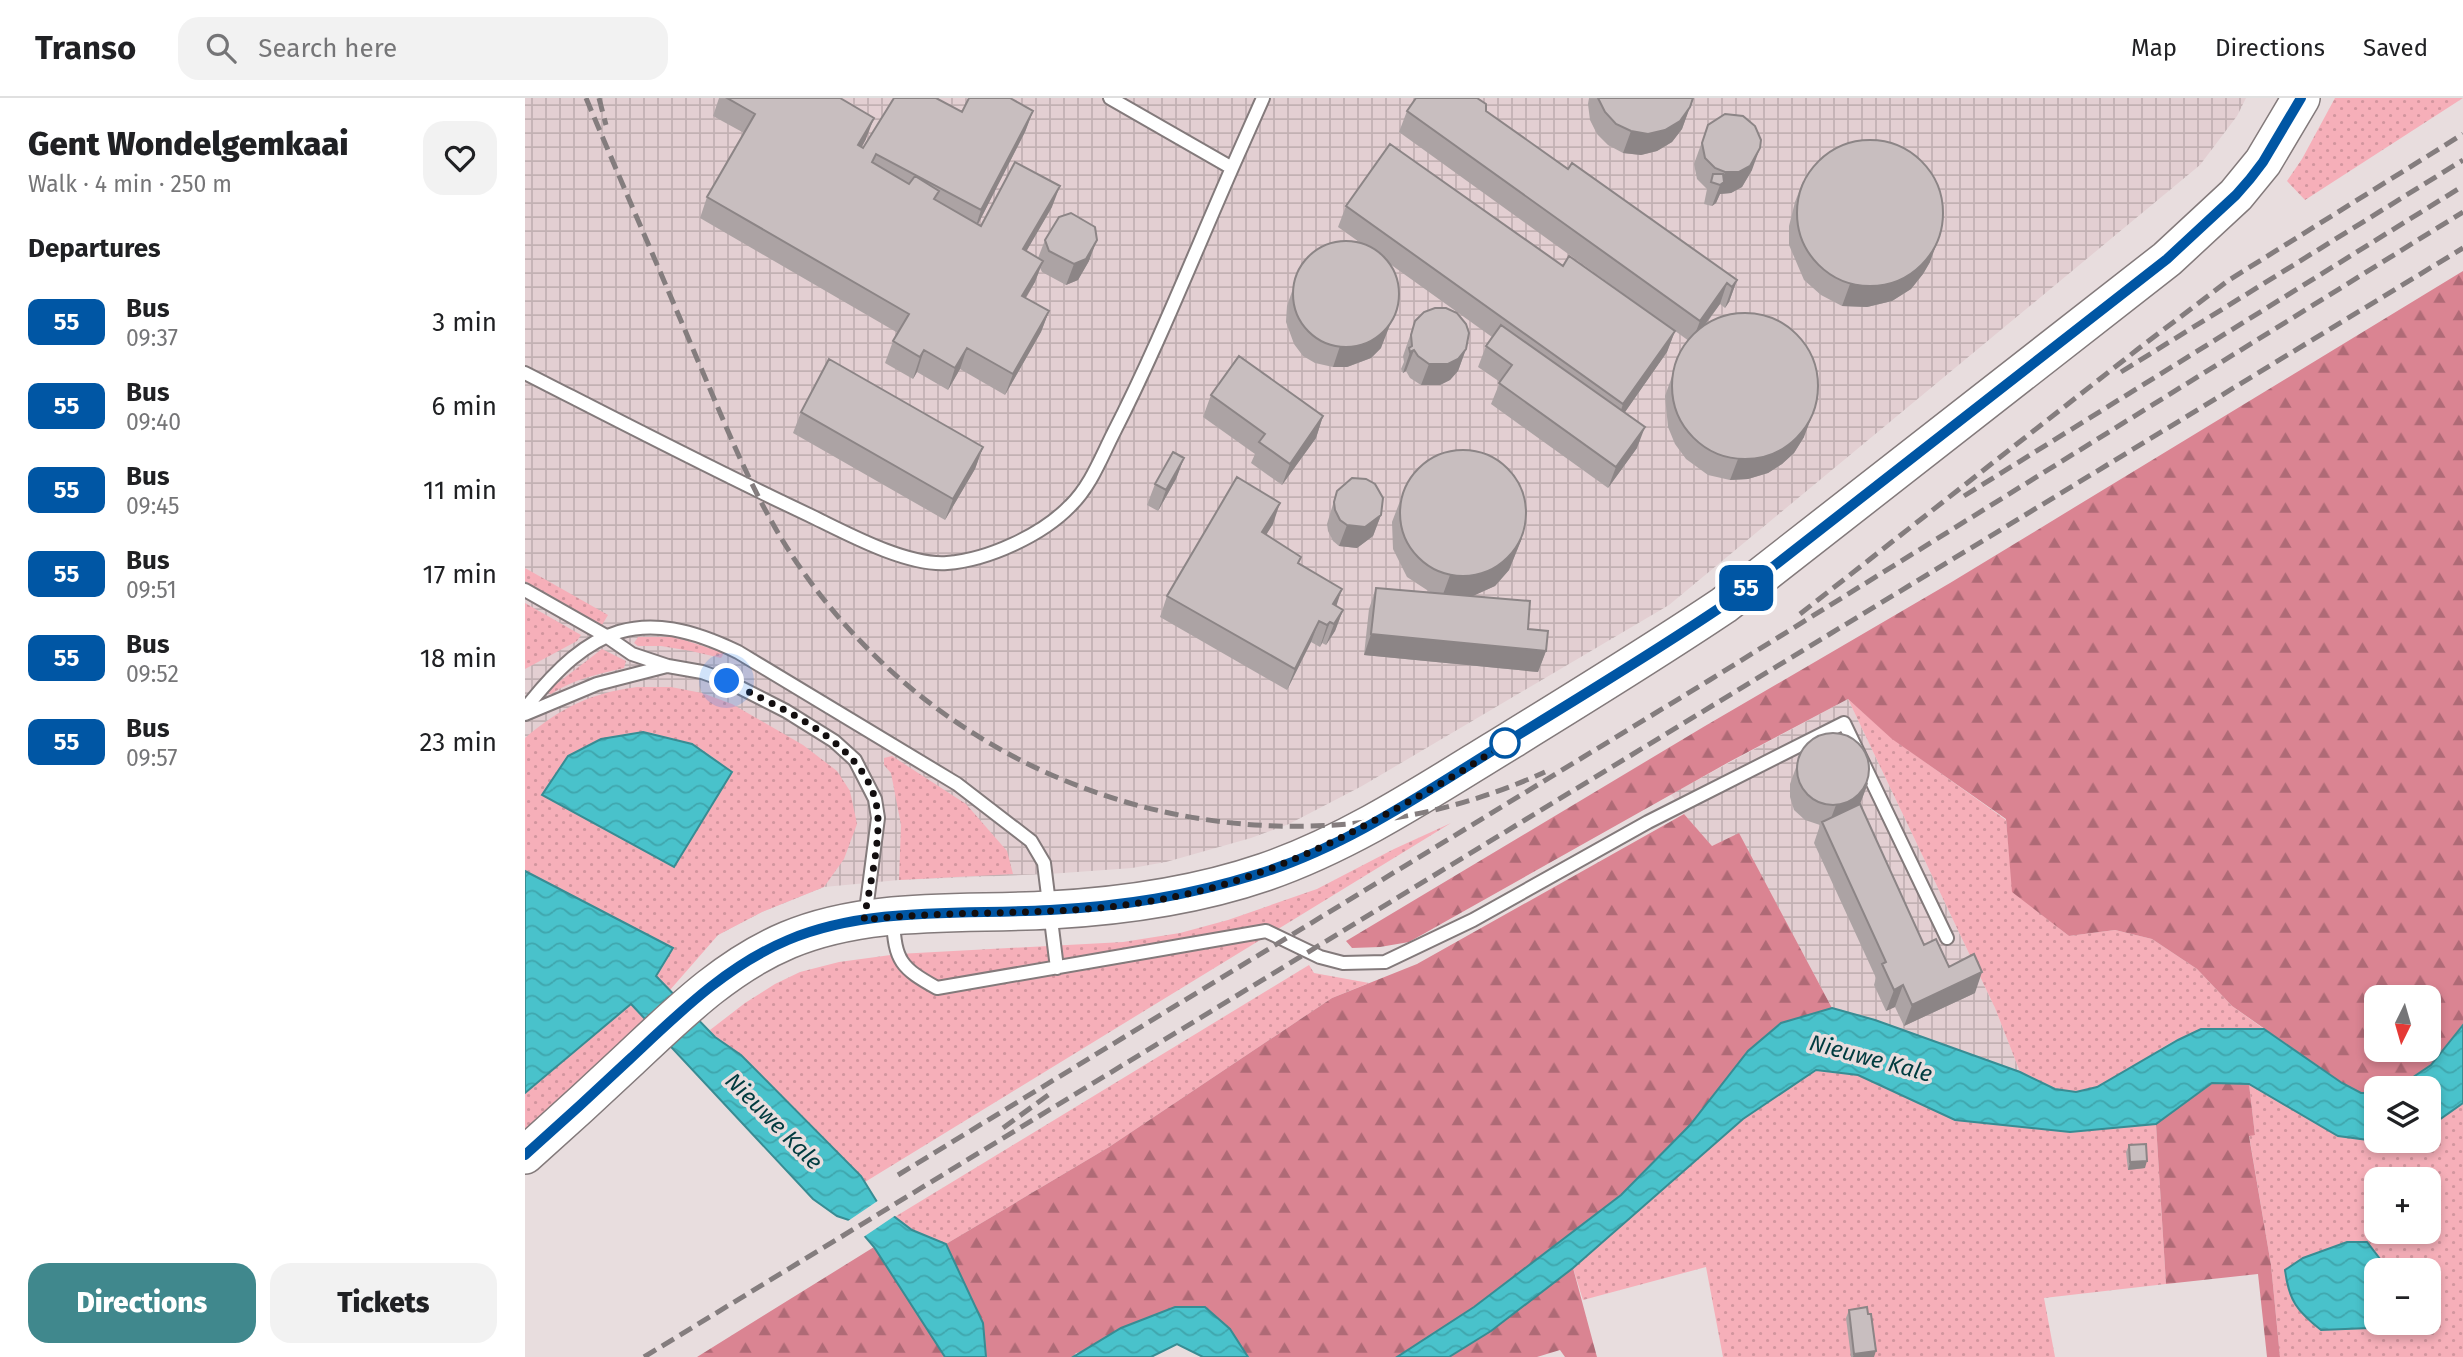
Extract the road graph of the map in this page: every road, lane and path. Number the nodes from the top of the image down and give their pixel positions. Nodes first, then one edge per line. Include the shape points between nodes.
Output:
1 (1110, 98) edge
2 (1263, 98) edge
3 (2301, 98) edge
4 (1232, 168) junction
5 (525, 373) edge
6 (525, 590) edge
7 (606, 636) junction
8 (668, 666) junction
9 (525, 709) edge
10 (525, 715) edge
11 (1051, 910) junction
12 (879, 918) junction
13 (1947, 938) dead end
14 (1056, 968) junction
15 (525, 1155) edge

1 - 4 lane
2 - 4 lane
3 - 11 main road via 2250,179 2167,259 1724,605 1652,653 1432,788 1303,857 1263,873 1173,897
4 - 5 lane via 1130,402 1092,476 1072,505 1048,524 971,559 946,564 909,558 870,544
6 - 7 lane
7 - 8 lane via 632,654
7 - 9 lane via 548,679
7 - 11 lane via 659,627 711,639 957,784 1031,841 1044,863
8 - 10 lane via 597,684
8 - 12 lane via 702,672 739,687 834,741 855,760 875,799 878,818
11 - 12 main road
11 - 14 lane
12 - 14 lane via 910,973 937,988
12 - 15 main road via 829,925 786,940 725,975
13 - 14 lane via 1844,723 1385,962 1343,963 1266,931

